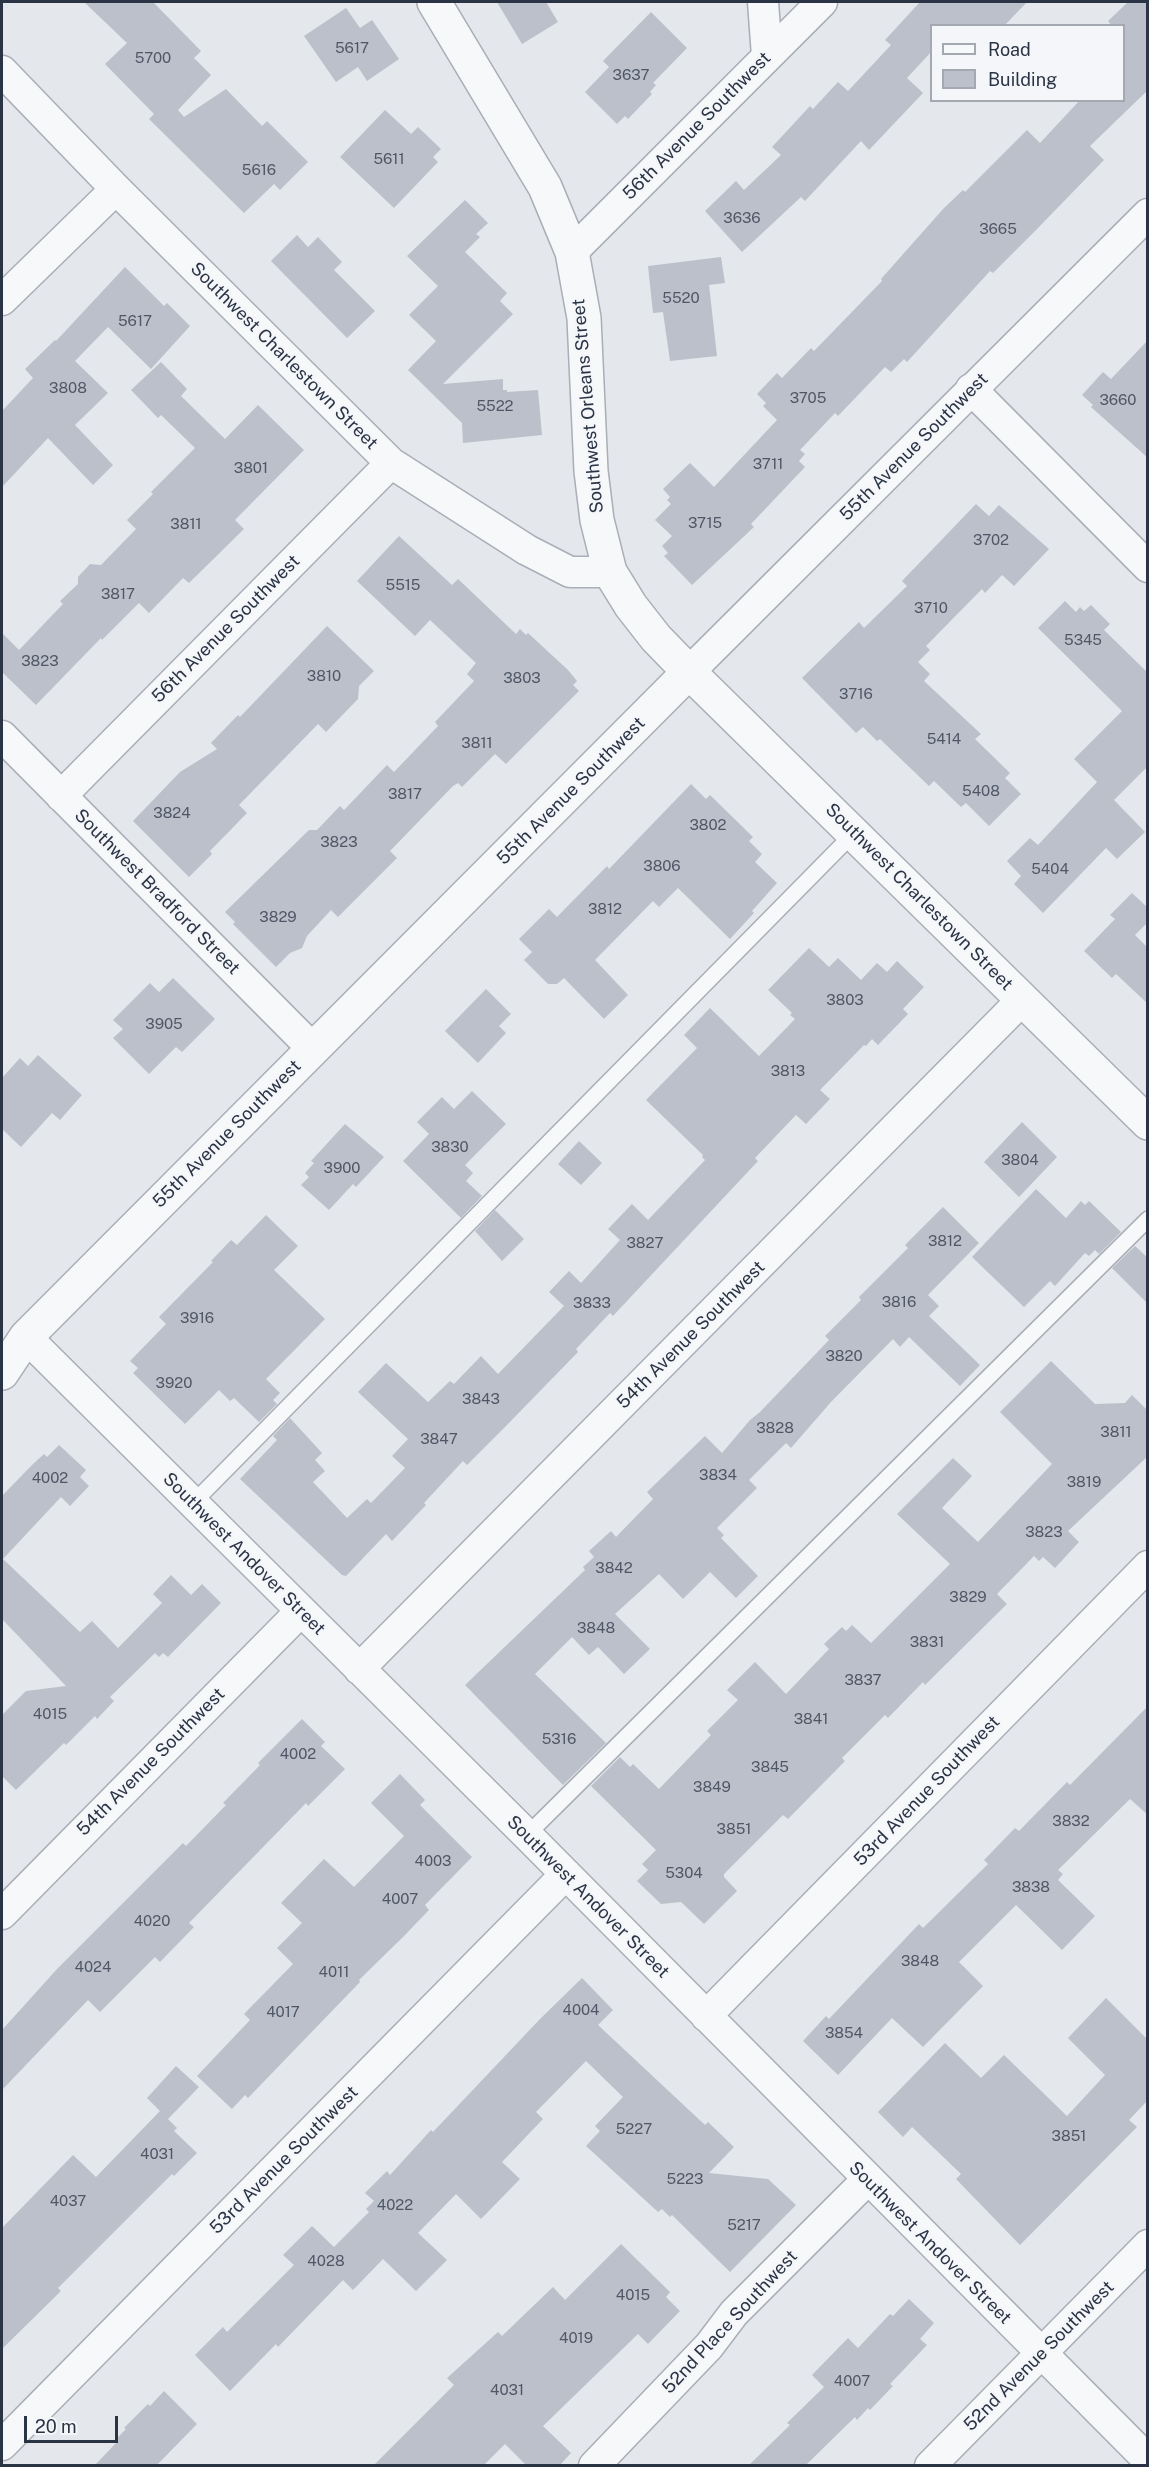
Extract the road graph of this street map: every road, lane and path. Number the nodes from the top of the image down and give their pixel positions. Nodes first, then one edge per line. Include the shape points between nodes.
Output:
1 (434, 2) edge
2 (764, 2) edge
3 (822, 2) edge
4 (767, 56) junction
5 (2, 71) edge
6 (116, 189) junction
7 (1148, 214) edge
8 (572, 252) junction
9 (2, 300) edge
10 (971, 389) junction
11 (392, 463) junction
12 (1148, 567) edge
13 (610, 572) junction
14 (689, 672) junction
15 (2, 736) edge
16 (61, 796) junction
17 (854, 833) junction
18 (1022, 1000) junction
19 (312, 1048) junction
20 (1148, 1123) edge
21 (1148, 1219) edge
22 (26, 1337) junction
23 (2, 1373) edge
24 (193, 1503) junction
25 (1148, 1566) edge
26 (301, 1611) junction
27 (359, 1669) junction
28 (527, 1835) junction
29 (566, 1874) junction
30 (2, 1914) edge
31 (706, 2016) junction
32 (867, 2180) junction
33 (1148, 2245) edge
34 (1041, 2354) junction
35 (2, 2445) edge
36 (1148, 2460) edge
37 (594, 2466) edge
38 (930, 2466) edge

1 - 8 street, Southwest Orleans Street via 545,187
2 - 4 street
3 - 4 street, 56th Avenue Southwest
4 - 8 street, 56th Avenue Southwest
5 - 6 street, Southwest Charlestown Street
6 - 9 street
6 - 11 street, Southwest Charlestown Street
7 - 10 street, 55th Avenue Southwest
8 - 13 street, Southwest Orleans Street via 584,318 591,471 597,520
10 - 12 street
10 - 14 street, 55th Avenue Southwest
11 - 13 street, Southwest Charlestown Street via 526,550 570,572
11 - 16 street, 56th Avenue Southwest
13 - 14 street, Southwest Orleans Street via 656,638
14 - 17 street, Southwest Charlestown Street
14 - 19 street, 55th Avenue Southwest
15 - 16 street, Southwest Bradford Street
16 - 19 street, Southwest Bradford Street
17 - 18 street, Southwest Charlestown Street
17 - 24 lane
18 - 20 street, Southwest Charlestown Street
18 - 27 street, 54th Avenue Southwest
19 - 22 street, 55th Avenue Southwest
21 - 28 lane
22 - 23 street, 55th Avenue Southwest
22 - 24 street, Southwest Andover Street
24 - 26 street, Southwest Andover Street
25 - 31 street, 53rd Avenue Southwest
26 - 27 street, Southwest Andover Street
26 - 30 street, 54th Avenue Southwest
27 - 28 street, Southwest Andover Street
28 - 29 street, Southwest Andover Street
29 - 31 street, Southwest Andover Street
29 - 35 street, 53rd Avenue Southwest
31 - 32 street, Southwest Andover Street
32 - 34 street, Southwest Andover Street
32 - 37 street, 52nd Place Southwest via 734,2313 709,2346
33 - 34 street, 52nd Avenue Southwest
34 - 36 street, Southwest Andover Street
34 - 38 street, 52nd Avenue Southwest

